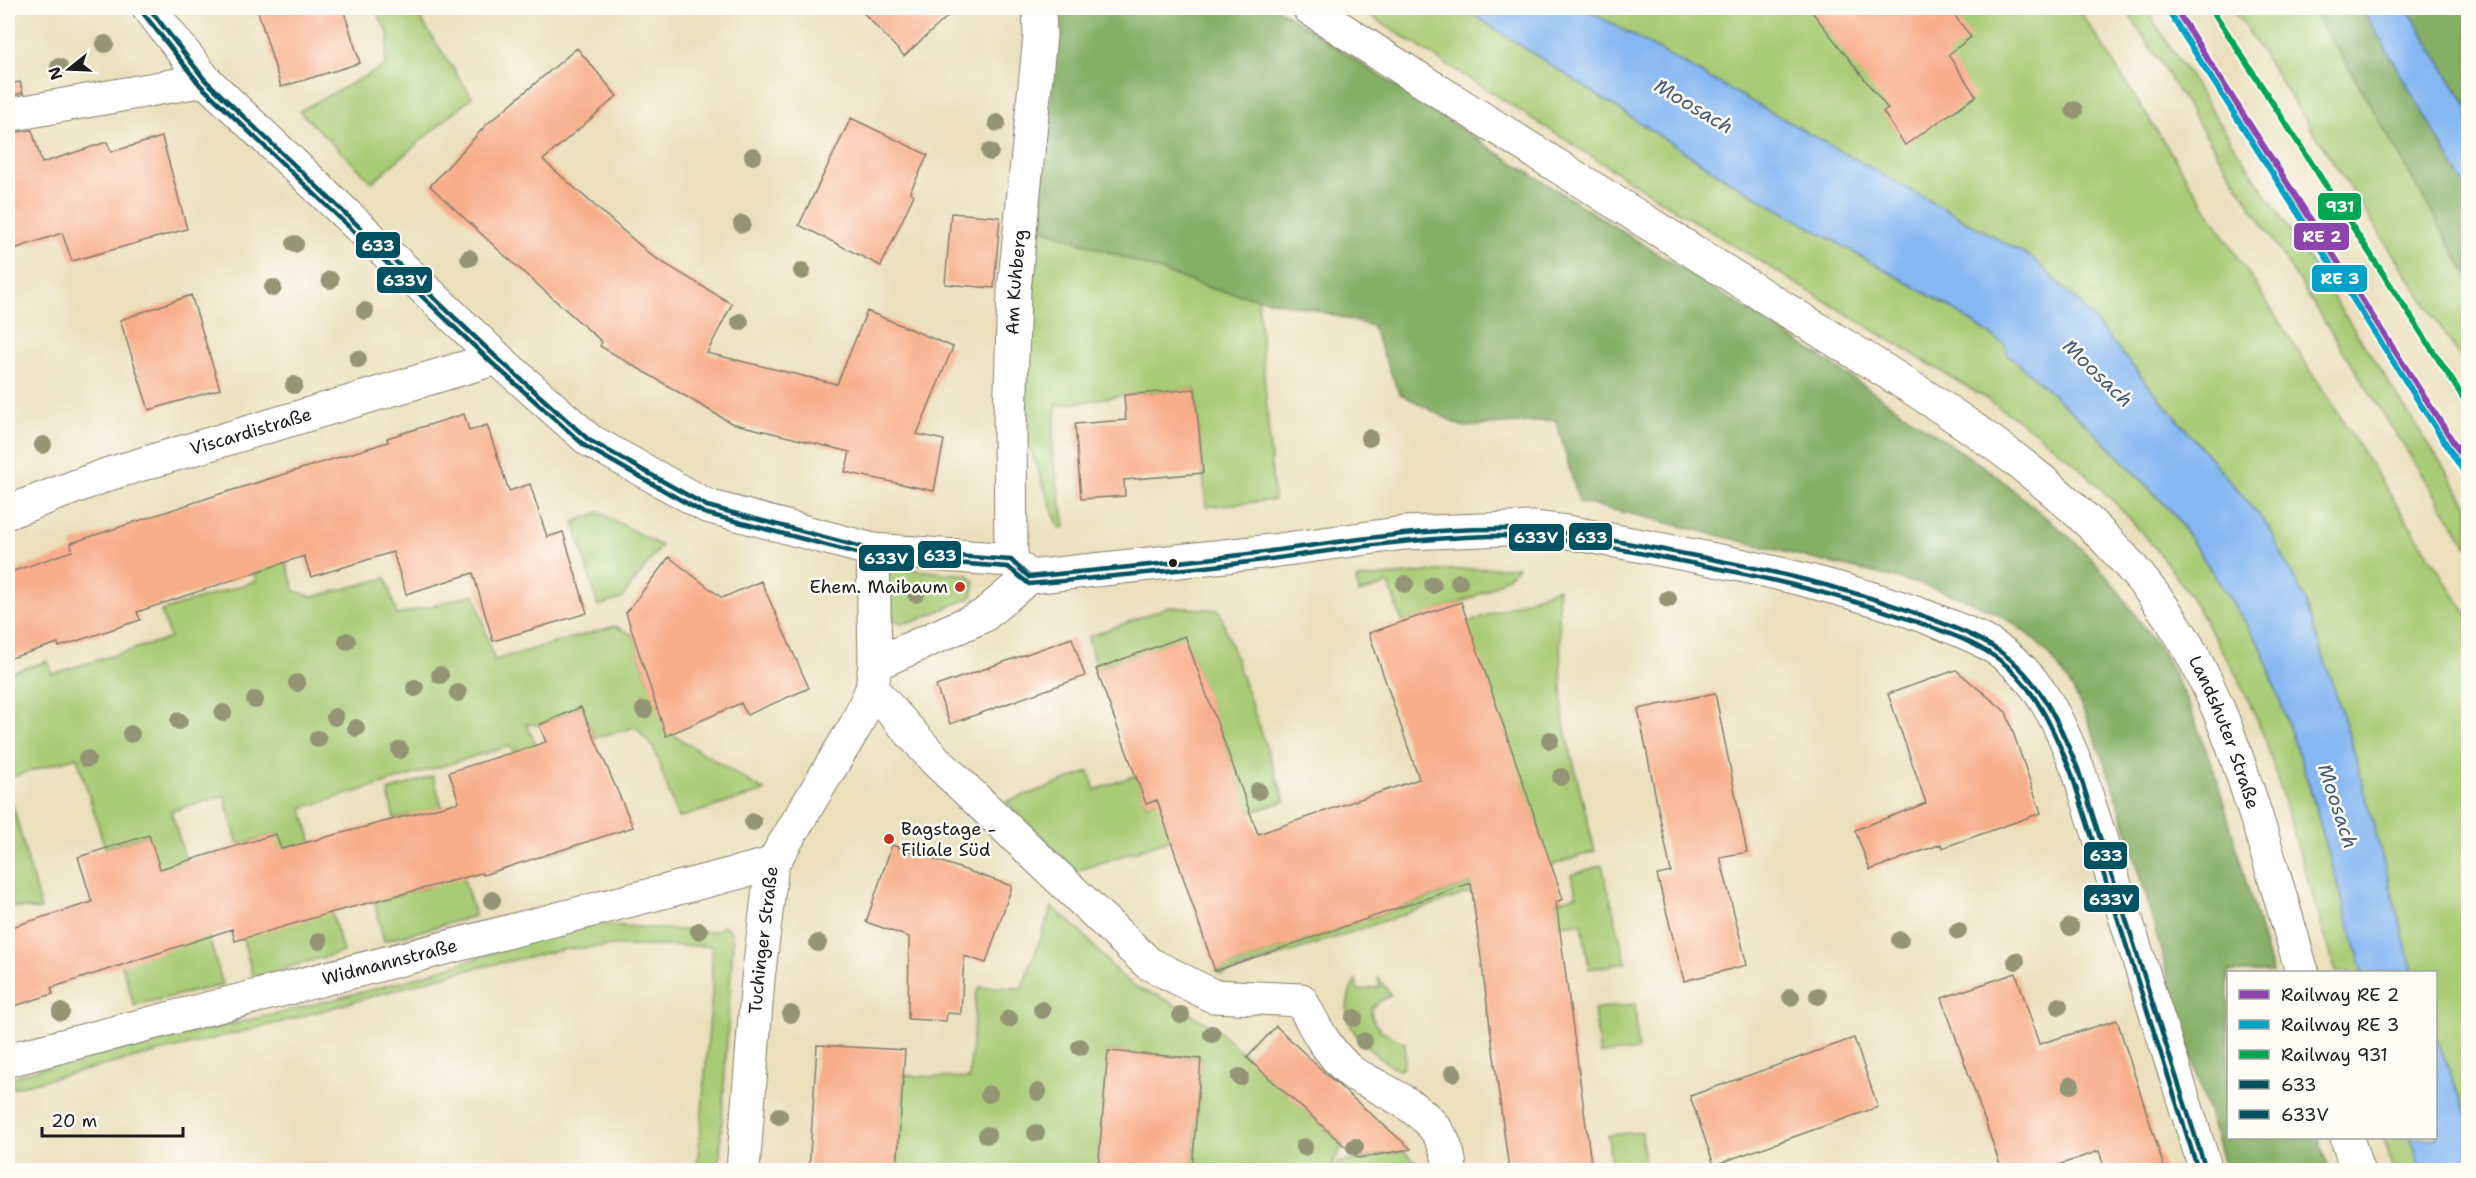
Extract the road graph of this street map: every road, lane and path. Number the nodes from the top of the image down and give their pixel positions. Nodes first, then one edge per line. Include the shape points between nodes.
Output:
1 (149, 8) edge
2 (1039, 8) edge
3 (1309, 8) edge
4 (205, 80) junction
5 (8, 115) edge
6 (497, 358) junction
7 (8, 512) edge
8 (873, 550) junction
9 (1020, 569) junction
10 (874, 676) junction
11 (772, 864) junction
12 (2302, 971) edge
13 (8, 1060) edge
14 (2348, 1139) edge
15 (743, 1170) edge
16 (1450, 1170) edge
17 (2206, 1170) edge
18 (2356, 1170) edge

1 - 4 street
2 - 9 street, Am Kuhberg via 1040,36 1014,290 1010,422
3 - 12 street, Landshuter Straße via 1910,388 2033,472 2090,522 2133,569 2181,635 2215,703 2241,767
4 - 5 street
4 - 6 street
6 - 7 street, Viscardistraße via 110,474
6 - 8 street via 589,440 707,506
8 - 9 street
8 - 10 street, Tuchinger Straße
9 - 10 street via 983,615
9 - 17 street via 1271,551 1405,533 1533,528 1794,575 1887,602 1984,639 2023,671 2061,726
10 - 11 street, Tuchinger Straße via 856,725
10 - 16 street via 935,760 1148,963 1213,996 1302,1000 1320,1038 1351,1072 1417,1109 1441,1138
11 - 13 street, Widmannstraße
11 - 15 street, Tuchinger Straße via 758,979
14 - 18 street

